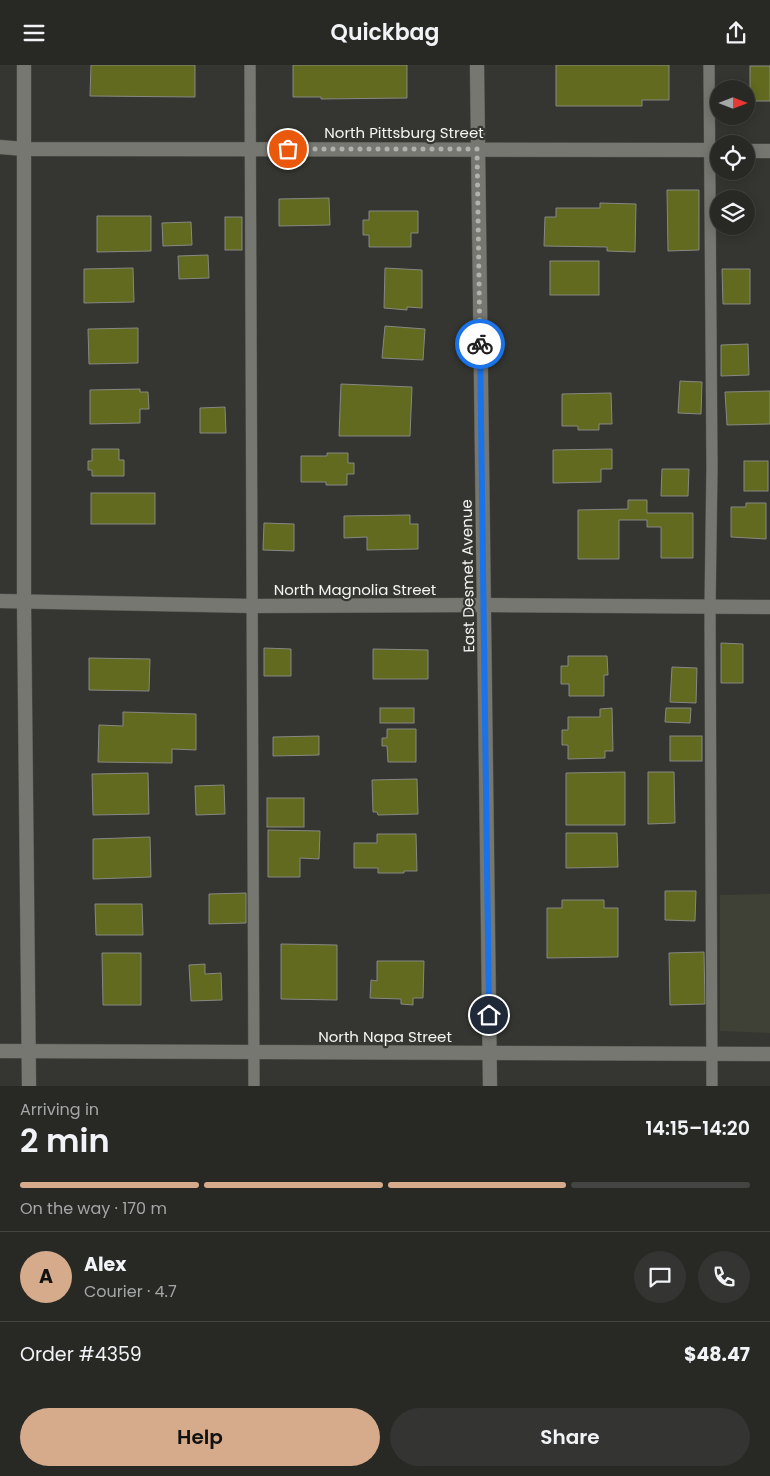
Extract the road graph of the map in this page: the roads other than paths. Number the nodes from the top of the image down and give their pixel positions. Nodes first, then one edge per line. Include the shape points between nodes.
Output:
1 (24, 65) edge
2 (250, 65) edge
3 (477, 65) edge
4 (709, 65) edge
5 (713, 135) edge
6 (0, 147) edge
7 (24, 149) junction
8 (250, 149) junction
9 (477, 149) junction
10 (710, 150) edge
11 (755, 151) edge
12 (770, 151) edge
13 (714, 180) edge
14 (0, 601) edge
15 (24, 601) junction
16 (485, 605) junction
17 (253, 606) junction
18 (710, 607) junction
19 (770, 607) edge
20 (0, 1051) edge
21 (29, 1051) junction
22 (254, 1052) junction
23 (490, 1053) junction
24 (711, 1053) junction
25 (770, 1054) edge
26 (29, 1086) edge
27 (254, 1086) edge
28 (490, 1086) edge
29 (712, 1086) edge

1 - 7 street
2 - 8 lane
3 - 9 street, East Desmet Avenue
4 - 5 lane
6 - 7 street, North Pittsburg Street
7 - 8 street, North Pittsburg Street
7 - 15 street
8 - 9 street, North Pittsburg Street
8 - 17 lane
9 - 10 street, North Pittsburg Street
9 - 16 street, East Desmet Avenue
11 - 12 street
13 - 18 lane
14 - 15 street, North Magnolia Street
15 - 17 street, North Magnolia Street
15 - 21 street
16 - 17 street, North Magnolia Street
16 - 18 street, North Magnolia Street
16 - 23 street, East Desmet Avenue
17 - 22 lane
18 - 19 street, North Magnolia Street
18 - 24 lane
20 - 21 street, North Napa Street
21 - 22 street, North Napa Street
21 - 26 street
22 - 23 street, North Napa Street
22 - 27 lane
23 - 24 street, North Napa Street
23 - 28 street, East Desmet Avenue
24 - 25 street, North Napa Street
24 - 29 lane

